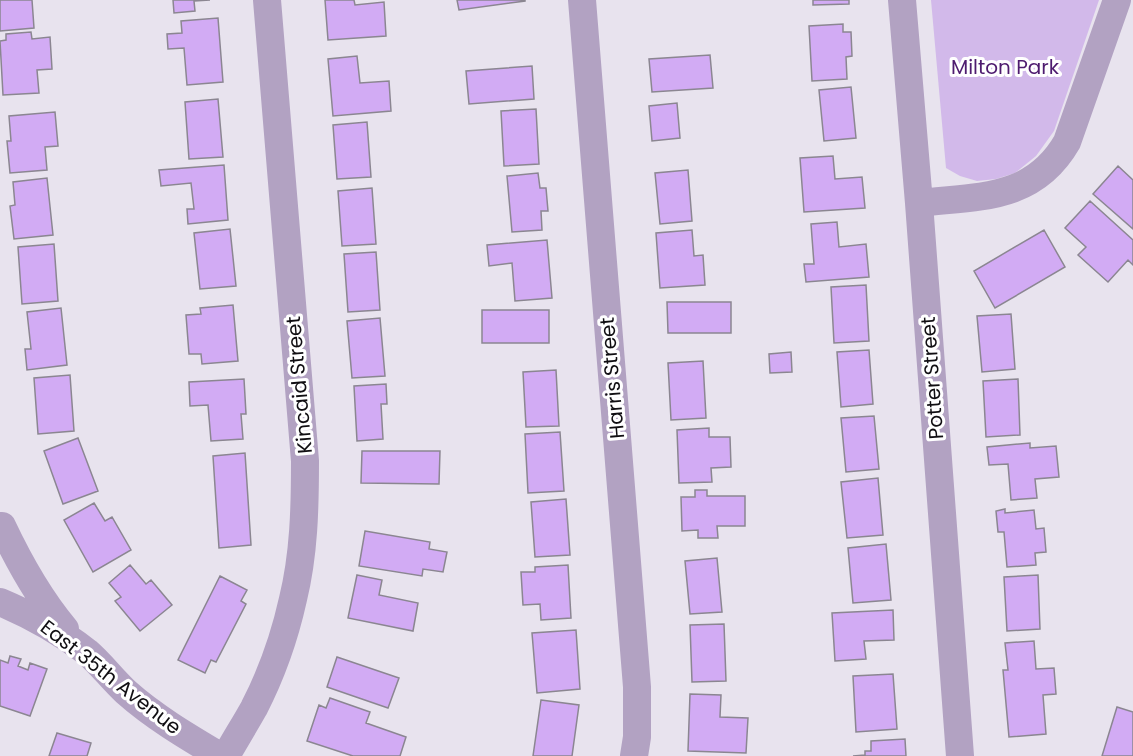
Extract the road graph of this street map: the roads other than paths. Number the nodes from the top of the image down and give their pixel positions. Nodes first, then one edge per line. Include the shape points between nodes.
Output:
1 (267, 0) edge
2 (582, 0) edge
3 (902, 0) edge
4 (1117, 0) edge
5 (919, 203) junction
6 (0, 532) edge
7 (0, 602) edge
8 (88, 654) junction
9 (210, 753) edge
10 (634, 756) edge
11 (960, 756) edge

1 - 9 street, Kincaid Street via 305,461 302,551 277,653 254,707
2 - 10 street, Harris Street via 637,687
3 - 5 street, Potter Street
4 - 5 street via 1059,156 1018,188
5 - 11 street, Potter Street
6 - 8 street via 51,613
7 - 8 street, East 35th Avenue via 58,630
8 - 9 street, East 35th Avenue via 126,692

